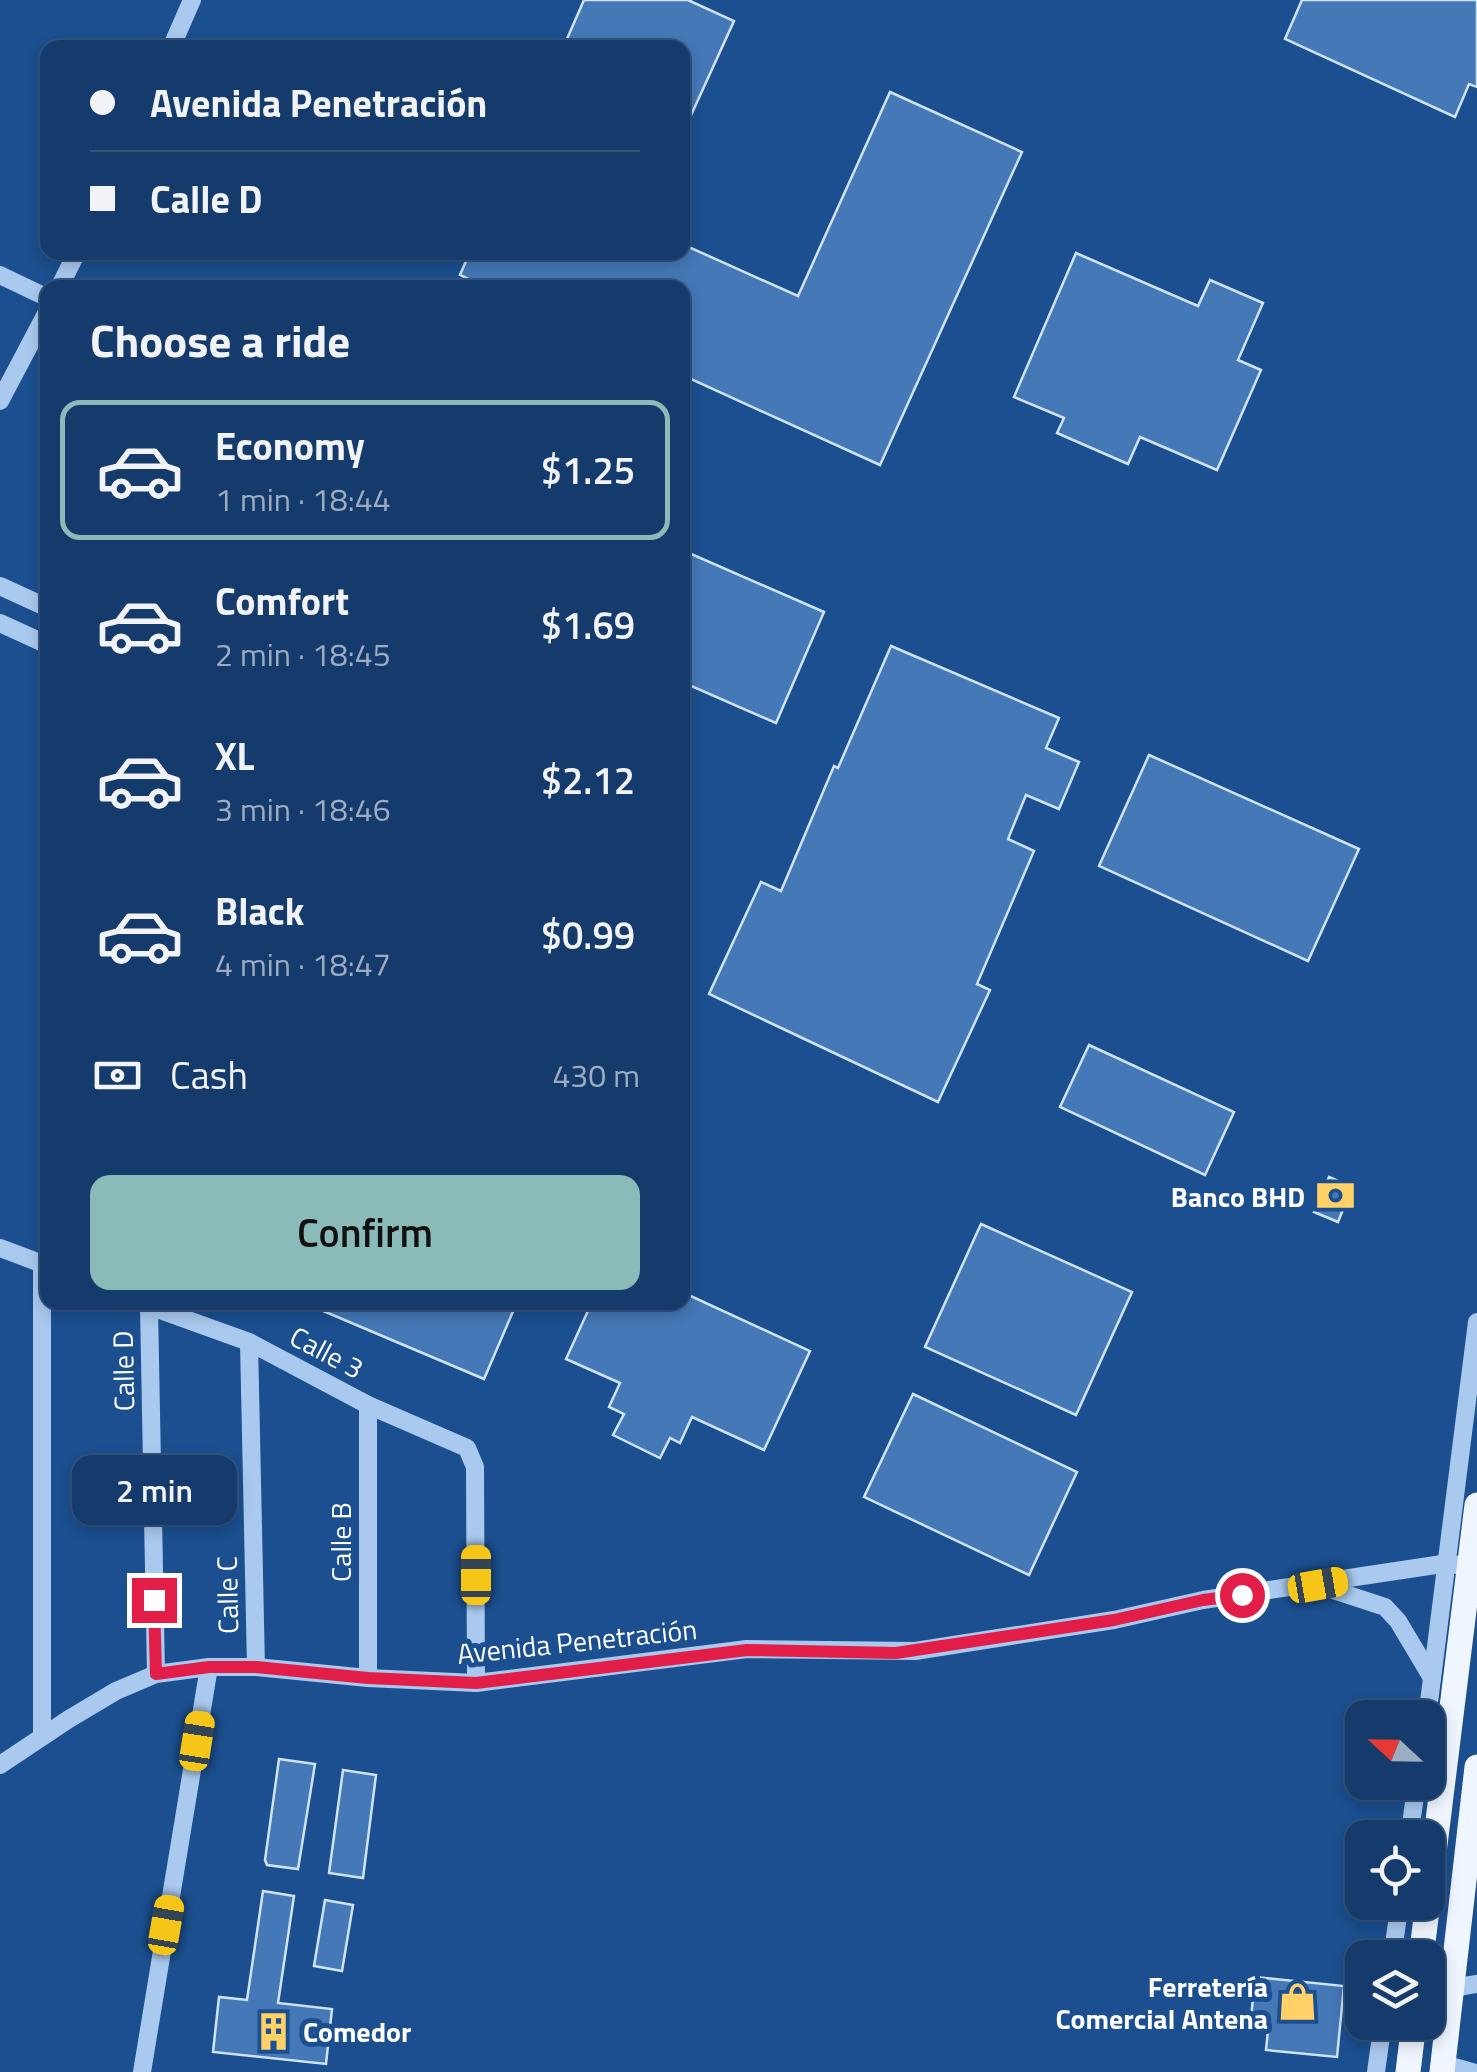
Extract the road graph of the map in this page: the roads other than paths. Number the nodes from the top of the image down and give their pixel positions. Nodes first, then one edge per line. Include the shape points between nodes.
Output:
1 (192, 0) edge
2 (174, 40) edge
3 (0, 276) edge
4 (40, 294) edge
5 (40, 322) edge
6 (6, 375) edge
7 (0, 401) edge
8 (0, 586) edge
9 (40, 604) edge
10 (0, 624) edge
11 (40, 642) edge
12 (0, 1248) edge
13 (40, 1263) edge
14 (45, 1310) edge
15 (144, 1310) edge
16 (158, 1310) edge
17 (1477, 1322) edge
18 (249, 1342) junction
19 (368, 1405) junction
20 (1477, 1504) edge
21 (1466, 1568) edge
22 (1318, 1585) junction
23 (209, 1667) junction
24 (256, 1667) junction
25 (156, 1674) junction
26 (368, 1678) junction
27 (1432, 1678) junction
28 (476, 1683) junction
29 (1429, 1700) edge
30 (42, 1736) junction
31 (0, 1765) edge
32 (1477, 1768) edge
33 (1423, 1940) edge
34 (1464, 1986) edge
35 (1380, 2040) edge
36 (1412, 2040) edge
37 (1442, 2068) edge
38 (142, 2072) edge
39 (1376, 2072) edge
40 (1408, 2072) edge
41 (1472, 2072) edge

1 - 2 street
3 - 4 street
5 - 6 street
6 - 7 street
8 - 9 street
10 - 11 street
12 - 13 street
14 - 30 street
15 - 25 street, Calle D
16 - 18 street, Calle 3
17 - 21 street
18 - 19 street, Calle 3
18 - 24 street, Calle C
19 - 26 street, Calle B
19 - 28 street, Calle 3 via 467,1448 476,1468
20 - 21 main road
21 - 22 street, Avenida Penetración
21 - 27 street
21 - 33 main road
22 - 27 street via 1385,1607
22 - 28 street, Avenida Penetración via 915,1651 747,1650
23 - 24 street, Avenida Penetración
23 - 25 street, Avenida Penetración
23 - 38 street
24 - 26 street, Avenida Penetración
25 - 30 street, Avenida Penetración
26 - 28 street, Avenida Penetración
27 - 29 street
30 - 31 street, Avenida Penetración
32 - 34 main road
34 - 37 main road
35 - 39 street
36 - 40 main road
37 - 41 street

